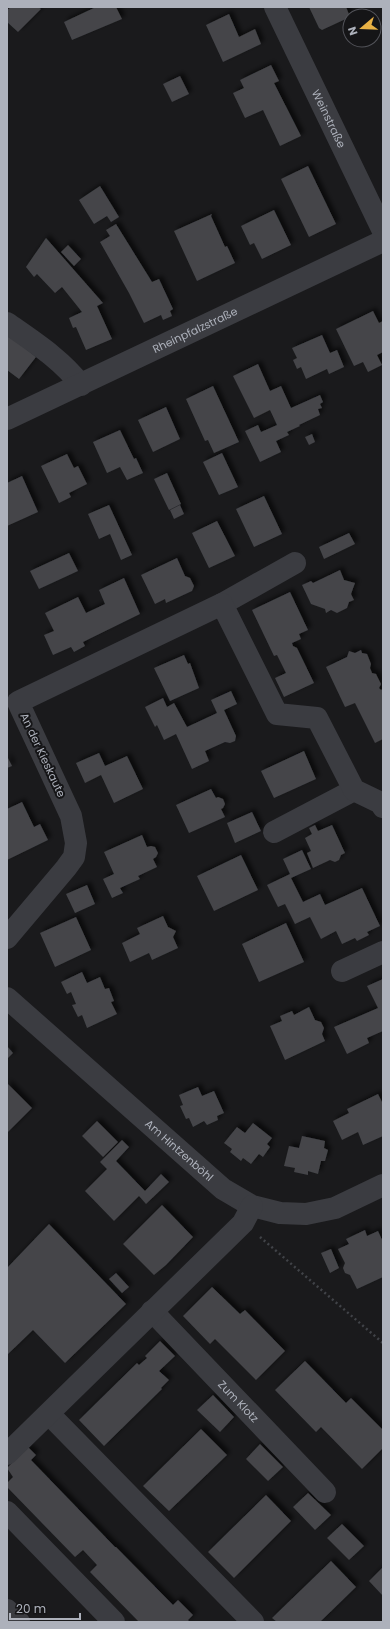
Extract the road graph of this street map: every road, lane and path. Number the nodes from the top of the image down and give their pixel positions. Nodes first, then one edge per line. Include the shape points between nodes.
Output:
1 (275, 7) edge
2 (383, 231) edge
3 (383, 242) edge
4 (7, 323) edge
5 (81, 384) junction
6 (7, 419) edge
7 (295, 564) dead end
8 (222, 604) junction
9 (354, 790) junction
10 (383, 807) edge
11 (274, 832) dead end
12 (7, 938) edge
13 (383, 952) edge
14 (342, 971) dead end
15 (7, 998) edge
16 (383, 1186) edge
17 (248, 1214) junction
18 (152, 1311) junction
19 (383, 1343) edge
20 (49, 1414) junction
21 (7, 1454) edge
22 (324, 1492) dead end
23 (7, 1512) edge
24 (7, 1610) edge
25 (18, 1622) edge
26 (114, 1622) edge
27 (253, 1622) edge

1 - 2 street, Weinstraße
3 - 5 street, Rheinpfalzstraße
4 - 5 street via 60,360
5 - 6 street, Rheinpfalzstraße
7 - 8 street, An der Kieskaute
8 - 9 street via 277,714 317,718
8 - 12 street, An der Kieskaute via 18,702 71,816 76,843 74,857
9 - 10 street via 381,802
9 - 11 street
13 - 14 street
15 - 17 street, Am Hintzenböhl
16 - 17 street, Am Hintzenböhl via 335,1208 306,1214
17 - 18 street
17 - 19 path
18 - 20 street
18 - 22 street, Zum Klotz
20 - 21 street
20 - 27 street
23 - 26 street
24 - 25 street

